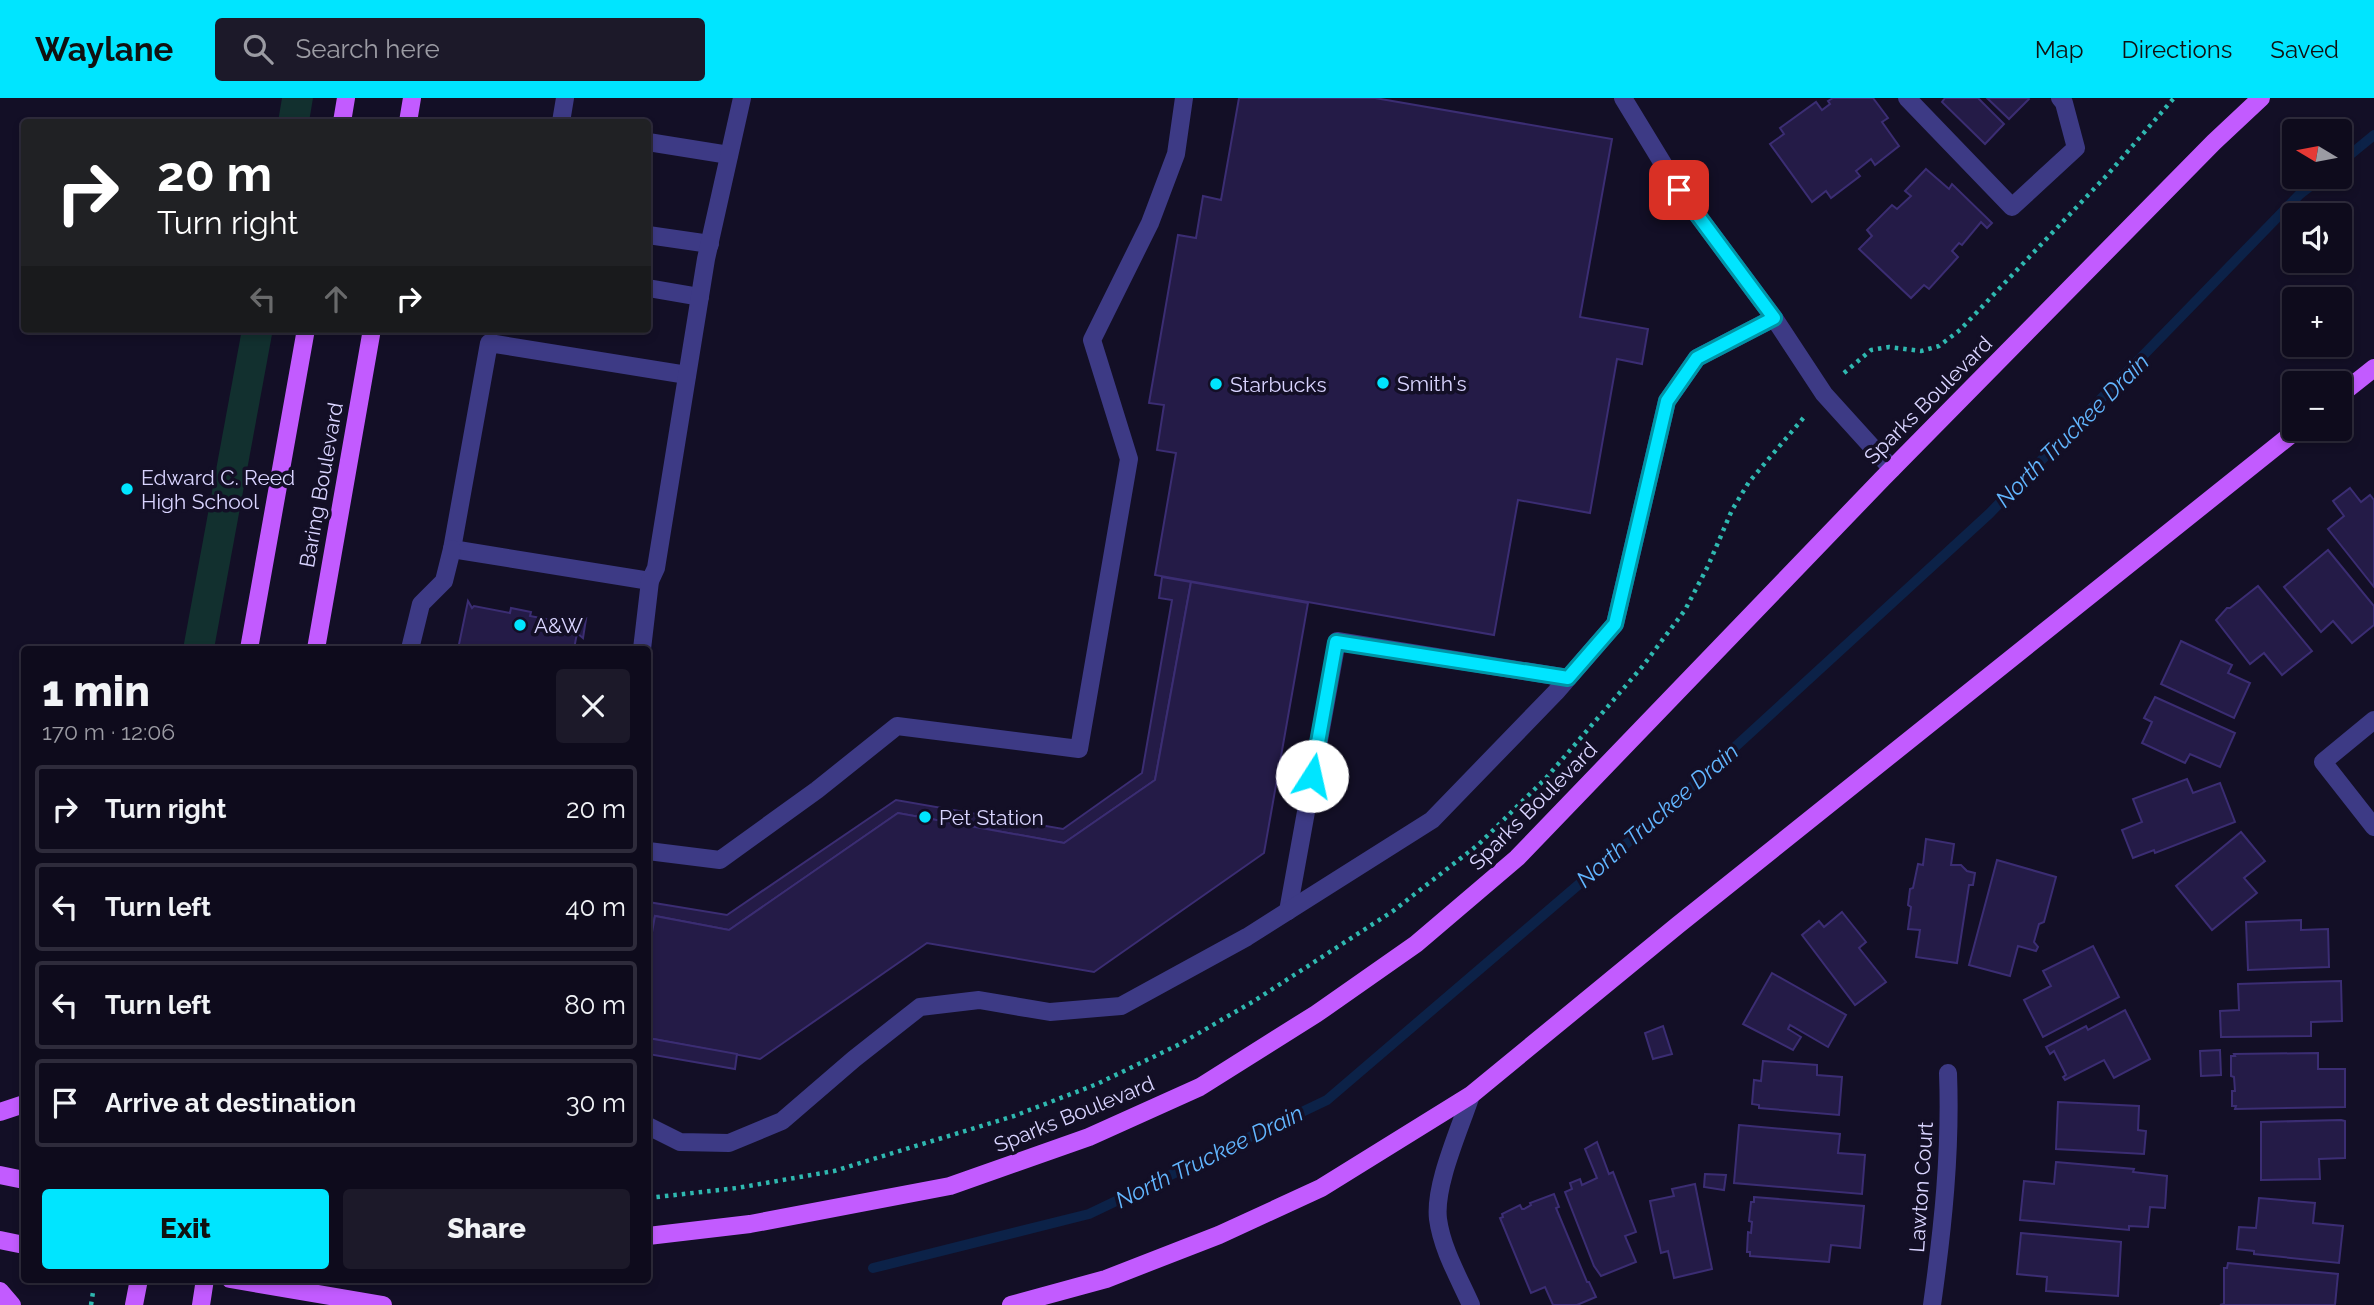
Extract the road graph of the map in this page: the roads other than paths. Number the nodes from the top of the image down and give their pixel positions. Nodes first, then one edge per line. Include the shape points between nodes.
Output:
1 (346, 98) edge
2 (412, 98) edge
3 (565, 98) edge
4 (742, 98) edge
5 (1184, 98) edge
6 (1621, 98) edge
7 (1907, 98) edge
8 (2060, 98) edge
9 (2261, 98) edge
10 (342, 119) edge
11 (408, 119) edge
12 (562, 119) edge
13 (651, 142) edge
14 (729, 155) junction
15 (651, 235) edge
16 (710, 244) junction
17 (651, 289) edge
18 (700, 297) junction
19 (1774, 318) junction
20 (305, 333) edge
21 (371, 333) edge
22 (2374, 368) edge
23 (687, 375) junction
24 (2352, 385) edge
25 (2283, 441) edge
26 (1892, 469) junction
27 (452, 549) junction
28 (650, 581) junction
29 (250, 646) edge
30 (317, 646) edge
31 (411, 646) edge
32 (642, 646) edge
33 (1568, 678) junction
34 (2374, 720) edge
35 (2374, 827) edge
36 (651, 851) edge
37 (1288, 911) junction
38 (1948, 1073) dead end
39 (1471, 1095) junction
40 (21, 1105) edge
41 (0, 1112) edge
42 (651, 1128) edge
43 (0, 1175) edge
44 (21, 1179) edge
45 (651, 1236) edge
46 (0, 1240) edge
47 (21, 1244) edge
48 (138, 1283) edge
49 (204, 1283) edge
50 (254, 1283) edge
51 (0, 1291) edge
52 (12, 1305) edge
53 (134, 1305) edge
54 (201, 1305) edge
55 (383, 1305) edge
56 (1011, 1305) edge
57 (1471, 1305) edge
58 (1932, 1305) edge

1 - 10 main road
2 - 11 main road
3 - 12 street
4 - 14 street
5 - 36 street via 1175,154 1150,223 1092,340 1129,459 1079,749 897,726 720,860
6 - 19 street via 1679,190
7 - 8 street via 2012,206 2076,148
9 - 26 main road, Sparks Boulevard
13 - 14 street
14 - 16 street
15 - 16 street
16 - 18 street
17 - 18 street
18 - 23 street
19 - 26 street via 1824,394
19 - 33 street via 1697,358 1667,401 1615,624
20 - 29 main road, Baring Boulevard
21 - 30 main road, Baring Boulevard
22 - 24 main road
23 - 27 street via 489,343
23 - 28 street via 656,568
25 - 39 main road
26 - 45 main road, Sparks Boulevard via 1517,858 1416,944 1317,1014 1212,1079 1089,1137 950,1186 750,1224
27 - 28 street
27 - 31 street via 444,581 421,604
28 - 32 street
33 - 37 street via 1432,820
33 - 37 street via 1336,642
34 - 35 street via 2323,762
37 - 42 street via 1121,1006 1050,1013 979,1000 920,1007 782,1121 729,1143 680,1142
38 - 58 street, Lawton Court via 1945,1207
39 - 56 main road via 1321,1188 1219,1236 1106,1279
39 - 57 street via 1438,1194 1444,1244
40 - 41 main road
43 - 44 main road
46 - 47 main road
48 - 53 main road
49 - 54 main road
50 - 55 main road
51 - 52 main road

